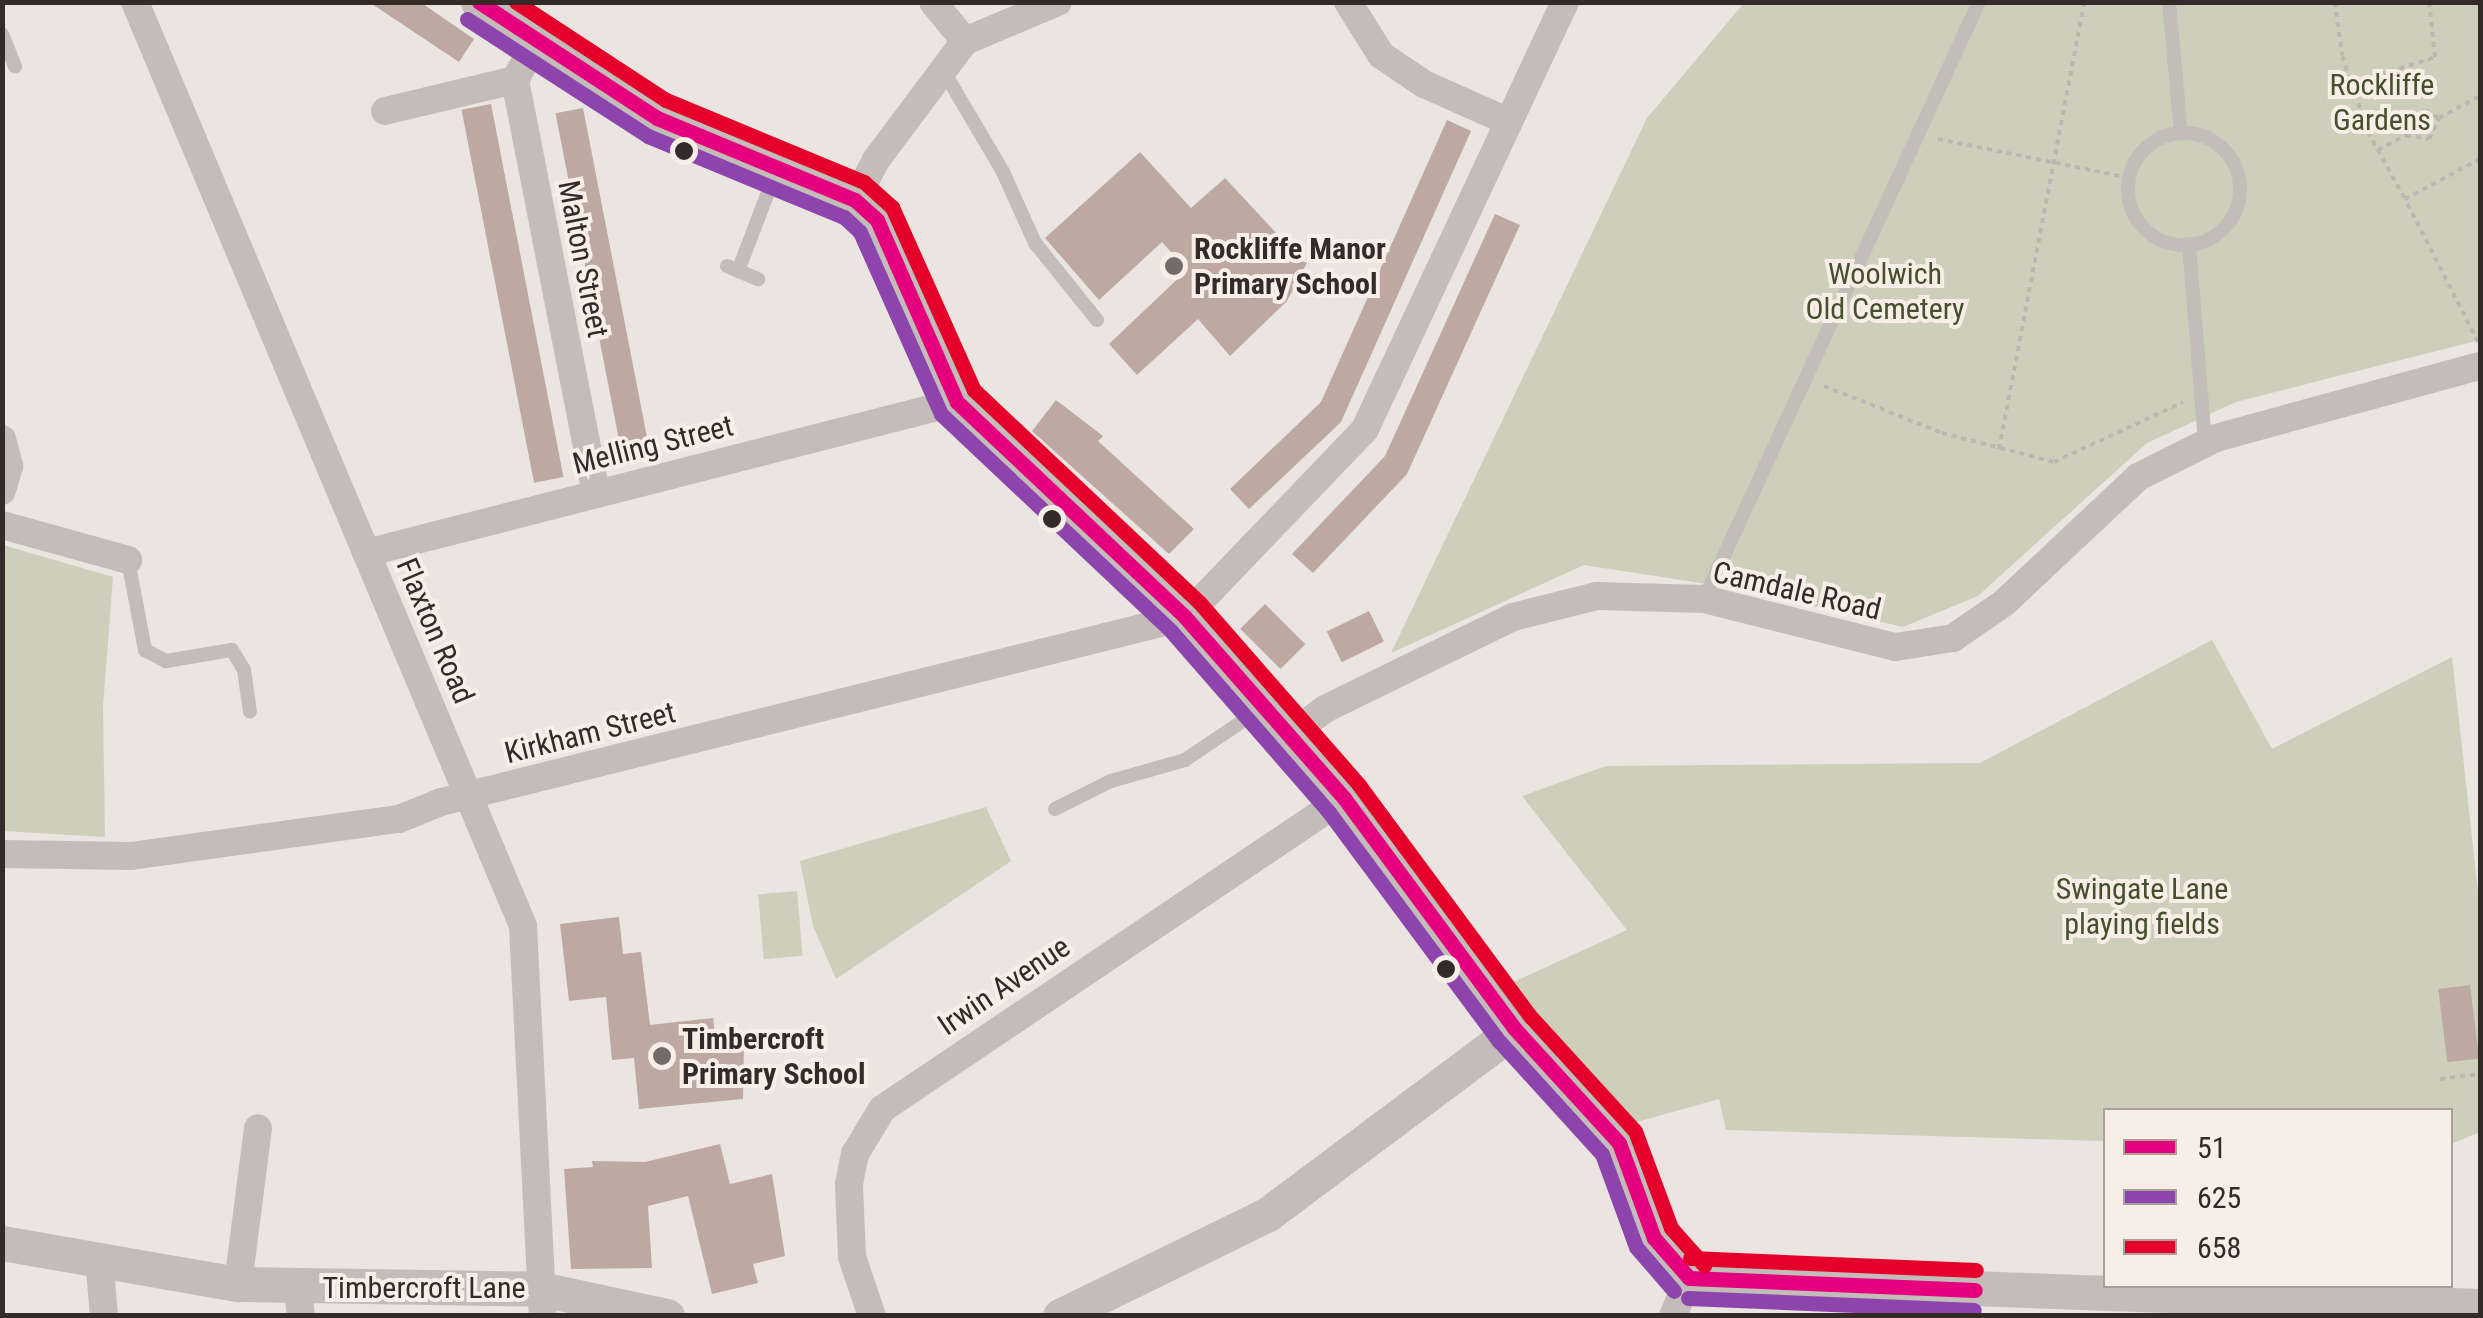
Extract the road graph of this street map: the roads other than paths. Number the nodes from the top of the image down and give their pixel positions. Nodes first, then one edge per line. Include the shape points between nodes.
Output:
1 (135, 2) edge
2 (478, 2) edge
3 (933, 2) edge
4 (1058, 2) edge
5 (1348, 2) edge
6 (1566, 2) edge
7 (1980, 2) edge
8 (2169, 2) edge
9 (2, 34) edge
10 (536, 41) junction
11 (965, 41) junction
12 (15, 67) dead end
13 (943, 70) junction
14 (515, 80) junction
15 (385, 111) dead end
16 (1505, 120) junction
17 (2182, 133) junction
18 (777, 169) junction
19 (855, 200) junction
20 (2188, 244) junction
21 (758, 279) dead end
22 (1097, 320) dead end
23 (2480, 366) edge
24 (957, 402) junction
25 (2, 439) edge
26 (2206, 443) junction
27 (2, 491) edge
28 (596, 494) junction
29 (2, 526) edge
30 (366, 553) junction
31 (128, 560) joint
32 (1704, 599) junction
33 (1185, 617) junction
34 (1265, 706) junction
35 (250, 712) dead end
36 (1290, 735) junction
37 (470, 796) junction
38 (1344, 798) junction
39 (1055, 809) dead end
40 (2, 854) edge
41 (1515, 1029) junction
42 (258, 1128) dead end
43 (2, 1243) edge
44 (99, 1258) junction
45 (1690, 1278) junction
46 (238, 1284) junction
47 (300, 1302) edge
48 (542, 1302) edge
49 (1977, 1303) edge
50 (2480, 1306) edge
51 (104, 1316) edge
52 (667, 1316) edge
53 (872, 1316) edge
54 (1060, 1316) edge
55 (1674, 1316) edge

1 - 30 street, Flaxton Road
2 - 10 street
3 - 11 street
4 - 11 street
5 - 16 street via 1382,55 1424,84
6 - 16 street
7 - 32 lane
8 - 17 lane
9 - 12 lane
10 - 14 street
10 - 18 street via 657,118
11 - 13 street
13 - 19 street via 876,160
13 - 22 lane via 1003,172 1035,243
14 - 15 street
14 - 28 street, Malton Street
16 - 33 street via 1365,429
17 - 20 lane via 2216,143 2238,173 2240,191 2227,225
17 - 20 lane via 2148,146 2129,178 2134,214 2145,229 2160,240
18 - 19 street
18 - 21 lane via 733,268
19 - 24 street via 878,220
20 - 26 lane
23 - 26 street, Camdale Road
24 - 28 street, Melling Street
24 - 33 street
25 - 27 street via 9,466
26 - 32 street, Camdale Road via 2138,477 2005,602 1953,638 1895,648
28 - 30 street, Melling Street
29 - 31 street
30 - 37 street, Flaxton Road
31 - 35 lane via 145,650 166,660 232,650 244,670
32 - 36 street, Camdale Road via 1597,596 1513,617 1325,710
33 - 34 street
33 - 37 street, Kirkham Street
34 - 36 street
34 - 39 lane via 1185,760 1111,781
36 - 38 street
37 - 40 street, Kirkham Street via 399,819 192,850
37 - 48 street, Flaxton Road via 523,926
38 - 41 street
38 - 53 street, Irwin Avenue via 882,1109 855,1154 849,1184 852,1257
41 - 45 street via 1619,1144 1654,1238
41 - 54 street via 1268,1214
42 - 46 street
43 - 44 street, Timbercroft Lane
44 - 46 street, Timbercroft Lane
44 - 51 street
45 - 49 street
45 - 55 street
46 - 47 street, Timbercroft Lane
47 - 48 street, Timbercroft Lane
48 - 52 street, Timbercroft Lane
49 - 50 street

